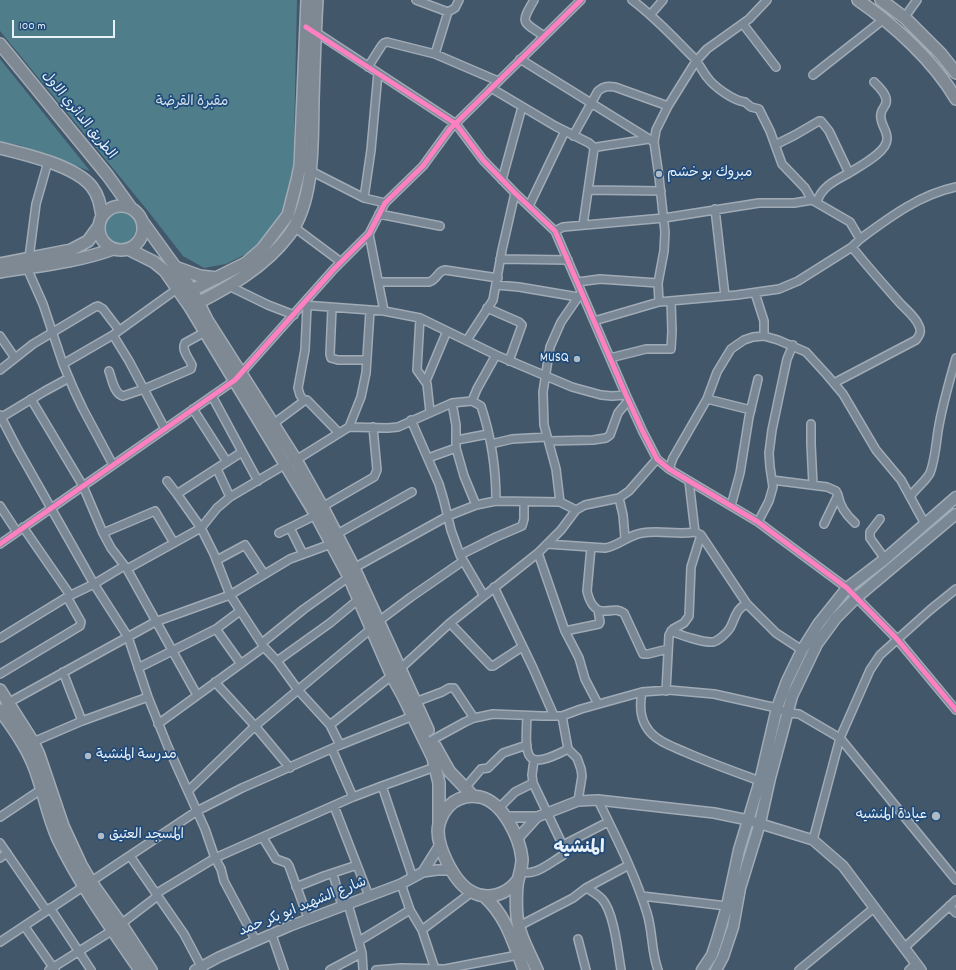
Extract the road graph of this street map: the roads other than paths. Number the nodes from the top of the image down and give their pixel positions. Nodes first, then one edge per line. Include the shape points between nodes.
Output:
1 (307, 0) edge
2 (317, 0) edge
3 (416, 0) edge
4 (460, 0) edge
5 (534, 0) edge
6 (580, 0) edge
7 (632, 0) edge
8 (663, 0) edge
9 (767, 0) edge
10 (858, 0) edge
11 (881, 0) edge
12 (917, 0) edge
13 (448, 12) junction
14 (651, 14) junction
15 (904, 18) junction
16 (884, 19) junction
17 (742, 24) junction
18 (310, 30) junction
19 (544, 36) junction
20 (0, 44) edge
21 (435, 54) junction
22 (520, 59) junction
23 (696, 61) junction
24 (368, 67) junction
25 (776, 67) dead end
26 (378, 73) junction
27 (956, 73) edge
28 (813, 75) dead end
29 (498, 81) junction
30 (874, 82) dead end
31 (491, 88) junction
32 (956, 99) edge
33 (591, 103) junction
34 (668, 106) junction
35 (522, 107) junction
36 (456, 124) junction
37 (565, 131) junction
38 (573, 136) junction
39 (651, 141) junction
40 (775, 145) junction
41 (0, 148) edge
42 (595, 148) junction
43 (48, 162) junction
44 (300, 166) junction
45 (311, 170) junction
46 (849, 173) junction
47 (502, 180) junction
48 (956, 187) edge
49 (588, 190) junction
50 (661, 191) junction
51 (515, 193) junction
52 (364, 198) junction
53 (814, 201) junction
54 (385, 203) junction
55 (529, 206) junction
56 (131, 208) junction
57 (715, 209) junction
58 (380, 214) junction
59 (664, 218) junction
60 (100, 221) junction
61 (142, 221) junction
62 (583, 225) junction
63 (440, 226) dead end
64 (294, 227) junction
65 (555, 231) junction
66 (369, 234) junction
67 (860, 239) junction
68 (852, 247) junction
69 (113, 248) junction
70 (128, 249) junction
71 (500, 259) junction
72 (568, 260) junction
73 (341, 262) junction
74 (28, 263) junction
75 (0, 264) edge
76 (175, 267) junction
77 (0, 272) edge
78 (217, 278) junction
79 (497, 281) junction
80 (379, 282) junction
81 (578, 282) junction
82 (658, 283) junction
83 (229, 286) junction
84 (184, 291) junction
85 (215, 293) junction
86 (755, 293) junction
87 (580, 295) junction
88 (725, 296) junction
89 (671, 301) junction
90 (659, 302) junction
91 (194, 305) junction
92 (305, 305) junction
93 (332, 308) junction
94 (487, 308) junction
95 (370, 310) junction
96 (384, 311) junction
97 (294, 315) junction
98 (420, 318) junction
99 (207, 320) junction
100 (594, 321) junction
101 (119, 330) junction
102 (53, 331) junction
103 (448, 331) junction
104 (205, 332) junction
105 (113, 335) junction
106 (0, 336) edge
107 (764, 336) junction
108 (467, 340) junction
109 (793, 345) junction
110 (496, 355) junction
111 (14, 358) junction
112 (610, 358) junction
113 (956, 358) edge
114 (366, 360) junction
115 (510, 361) junction
116 (63, 364) junction
117 (0, 370) edge
118 (109, 371) dead end
119 (545, 376) junction
120 (238, 377) junction
121 (69, 378) junction
122 (758, 379) dead end
123 (426, 381) junction
124 (834, 384) junction
125 (144, 388) junction
126 (212, 396) junction
127 (627, 398) junction
128 (31, 399) junction
129 (707, 399) junction
130 (304, 401) junction
131 (472, 401) junction
132 (452, 403) junction
133 (193, 409) junction
134 (751, 410) junction
135 (430, 412) junction
136 (1, 416) edge
137 (411, 420) junction
138 (273, 424) junction
139 (811, 424) dead end
140 (349, 427) junction
141 (373, 427) junction
142 (165, 429) junction
143 (339, 433) junction
144 (488, 434) junction
145 (548, 439) junction
146 (457, 444) junction
147 (491, 444) junction
148 (242, 452) junction
149 (428, 458) junction
150 (658, 459) junction
151 (227, 462) junction
152 (291, 462) junction
153 (113, 465) junction
154 (217, 469) junction
155 (669, 469) junction
156 (772, 480) junction
157 (258, 481) junction
158 (689, 481) junction
159 (166, 482) dead end
160 (813, 485) junction
161 (83, 486) junction
162 (412, 492) dead end
163 (177, 494) junction
164 (838, 495) junction
165 (230, 497) junction
166 (910, 497) junction
167 (956, 497) edge
168 (619, 498) junction
169 (496, 501) junction
170 (524, 502) junction
171 (560, 502) junction
172 (476, 505) junction
173 (0, 506) edge
174 (731, 506) junction
175 (50, 508) junction
176 (576, 510) junction
177 (319, 511) junction
178 (956, 514) edge
179 (448, 516) junction
180 (880, 519) dead end
181 (758, 522) junction
182 (855, 523) dead end
183 (824, 524) dead end
184 (925, 524) junction
185 (201, 528) junction
186 (290, 528) junction
187 (20, 529) junction
188 (103, 533) junction
189 (279, 533) dead end
190 (698, 533) junction
191 (626, 538) junction
192 (334, 539) junction
193 (174, 543) junction
194 (0, 544) edge
195 (547, 544) junction
196 (591, 547) junction
197 (538, 553) junction
198 (303, 554) junction
199 (462, 558) junction
200 (885, 559) junction
201 (216, 560) junction
202 (125, 568) junction
203 (352, 572) junction
204 (264, 574) junction
205 (94, 584) junction
206 (494, 587) junction
207 (847, 588) junction
208 (954, 591) edge
209 (230, 595) junction
210 (69, 596) junction
211 (484, 596) junction
212 (856, 598) junction
213 (359, 599) junction
214 (956, 600) edge
215 (748, 604) junction
216 (598, 610) junction
217 (240, 611) junction
218 (156, 622) junction
219 (450, 623) junction
220 (375, 625) junction
221 (216, 629) junction
222 (565, 631) junction
223 (671, 631) junction
224 (128, 637) junction
225 (0, 638) edge
226 (897, 639) junction
227 (263, 645) junction
228 (522, 647) junction
229 (668, 649) junction
230 (171, 650) junction
231 (802, 650) junction
232 (277, 661) junction
233 (240, 664) junction
234 (138, 668) junction
235 (63, 672) junction
236 (396, 672) junction
237 (0, 674) edge
238 (216, 682) junction
239 (0, 690) edge
240 (298, 690) junction
241 (666, 690) junction
242 (642, 692) junction
243 (197, 695) junction
244 (148, 698) junction
245 (415, 702) junction
246 (598, 704) junction
247 (3, 707) edge
248 (777, 708) junction
249 (956, 710) edge
250 (788, 713) junction
251 (413, 716) junction
252 (528, 716) junction
253 (554, 716) junction
254 (562, 716) junction
255 (474, 718) junction
256 (82, 721) junction
257 (158, 724) junction
258 (255, 726) junction
259 (330, 726) junction
260 (840, 738) junction
261 (432, 740) junction
262 (33, 742) junction
263 (340, 745) junction
264 (527, 745) junction
265 (332, 749) junction
266 (568, 749) junction
267 (534, 760) junction
268 (435, 767) junction
269 (290, 768) junction
270 (760, 781) junction
271 (533, 783) junction
272 (382, 786) junction
273 (42, 788) junction
274 (189, 790) junction
275 (469, 792) junction
276 (352, 797) junction
277 (598, 800) junction
278 (578, 801) junction
279 (334, 806) junction
280 (197, 811) junction
281 (502, 812) junction
282 (547, 813) junction
283 (0, 817) edge
284 (537, 817) junction
285 (748, 820) junction
286 (608, 822) junction
287 (760, 823) junction
288 (439, 825) junction
289 (263, 838) junction
290 (517, 839) junction
291 (813, 840) junction
292 (0, 843) edge
293 (440, 845) junction
294 (563, 845) junction
295 (7, 853) junction
296 (130, 856) junction
297 (0, 858) edge
298 (215, 858) junction
299 (357, 865) junction
300 (629, 865) junction
301 (452, 870) junction
302 (423, 872) junction
303 (333, 874) junction
304 (519, 876) junction
305 (413, 878) junction
306 (956, 880) edge
307 (401, 884) junction
308 (88, 885) junction
309 (296, 887) junction
310 (586, 888) junction
311 (472, 892) junction
312 (157, 893) junction
313 (369, 896) junction
314 (484, 896) junction
315 (642, 896) junction
316 (956, 900) edge
317 (345, 905) junction
318 (727, 906) junction
319 (950, 906) junction
320 (874, 908) junction
321 (48, 909) junction
322 (410, 910) junction
323 (956, 913) edge
324 (308, 918) junction
325 (25, 926) junction
326 (519, 926) junction
327 (117, 927) junction
328 (422, 930) junction
329 (272, 935) junction
330 (578, 939) dead end
331 (359, 941) junction
332 (0, 942) edge
333 (256, 942) junction
334 (904, 948) junction
335 (78, 951) junction
336 (362, 953) junction
337 (518, 955) junction
338 (915, 968) edge
339 (52, 969) edge
340 (200, 969) edge
341 (386, 969) edge
342 (435, 969) junction
343 (91, 970) edge
344 (140, 970) edge
345 (151, 970) edge
346 (282, 970) edge
347 (330, 970) edge
348 (363, 970) edge
349 (376, 970) edge
350 (524, 970) edge
351 (537, 970) edge
352 (586, 970) edge
353 (621, 970) edge
354 (658, 970) edge
355 (702, 970) edge
356 (716, 970) edge
357 (799, 970) edge

1 - 18 main road
2 - 18 main road
3 - 13 street
4 - 13 street via 455,8
5 - 19 street via 526,14 526,24
6 - 19 street
7 - 14 street
8 - 14 street
9 - 17 street
10 - 16 main road
11 - 15 main road
12 - 15 street
13 - 21 street
14 - 23 street
15 - 27 main road
16 - 28 street
16 - 32 main road via 924,57
17 - 23 street via 707,49
17 - 25 street
18 - 24 street
18 - 44 main road
18 - 45 main road
19 - 22 street
20 - 56 main road, الطريق الدائري الاول via 108,176
21 - 24 street via 387,42 382,45
21 - 29 street
22 - 29 street
22 - 33 street
23 - 34 street
23 - 40 street via 708,79 730,97 758,109
24 - 26 street
26 - 36 street
26 - 52 street
29 - 31 street
30 - 46 street via 886,98 880,118 886,132 886,142 866,163
31 - 35 street
31 - 36 street
33 - 34 street via 598,91 609,86
33 - 38 street
33 - 39 street
34 - 39 street
35 - 37 street
35 - 47 street
36 - 47 street
36 - 54 street via 444,136 423,166
37 - 38 street
37 - 55 street
38 - 42 street
39 - 42 street
39 - 50 street
40 - 46 street via 821,121
40 - 53 street via 782,164
41 - 43 main road
42 - 49 street
43 - 60 main road via 86,180 100,203
43 - 74 street via 36,204
44 - 45 street
44 - 78 main road via 290,210 285,220 250,260
45 - 52 street
45 - 64 main road via 305,200
46 - 53 street via 835,180
47 - 51 street
48 - 67 street via 920,199
49 - 50 street
49 - 62 street
50 - 59 street
51 - 55 street
51 - 71 street
52 - 54 street
53 - 57 street via 759,203
53 - 67 street via 850,222
54 - 58 street
55 - 65 street
56 - 60 main road via 115,206 108,210
56 - 61 main road
57 - 59 street
57 - 88 street
58 - 63 street
58 - 66 street
59 - 62 street
59 - 82 street via 664,251
60 - 69 main road via 99,233 106,245
60 - 74 main road via 88,241 79,247
61 - 70 main road via 142,235 139,241
61 - 76 main road
62 - 65 street via 564,227
64 - 73 street
64 - 83 main road via 272,255 252,272
65 - 72 street
66 - 73 street
66 - 80 street
67 - 68 street
68 - 86 street via 798,281
68 - 124 street via 913,317 920,331 916,340
69 - 70 main road
69 - 74 main road via 99,254
70 - 84 main road via 160,266
71 - 72 street
71 - 79 street
72 - 81 street
73 - 92 street
74 - 75 main road
74 - 77 main road
74 - 102 street
76 - 78 main road
76 - 84 main road
78 - 84 main road
79 - 80 street via 444,270 429,282
79 - 87 street via 519,287
79 - 94 street via 493,300
80 - 96 street
81 - 82 street via 600,279
81 - 87 street
82 - 90 street
83 - 85 main road
83 - 97 street
84 - 91 main road
84 - 101 street
85 - 91 main road
85 - 99 main road
86 - 88 street
86 - 107 street via 764,322
87 - 100 street
87 - 119 street via 556,332
88 - 89 street
89 - 90 street
89 - 112 street via 671,349 646,349
90 - 100 street
91 - 99 main road
91 - 104 main road
92 - 93 street
92 - 97 street
92 - 130 street via 305,350 298,388
93 - 95 street
93 - 114 street via 331,358
94 - 108 street
94 - 115 street via 522,325
95 - 96 street
95 - 114 street
96 - 98 street
97 - 120 street
98 - 103 street
98 - 123 street via 417,370
99 - 120 main road
100 - 112 street
101 - 102 street via 98,306
101 - 105 street
102 - 111 street
102 - 116 street
103 - 108 street
103 - 123 street
104 - 120 main road
104 - 125 street via 183,346 192,365 191,369
105 - 116 street
105 - 125 street
106 - 111 street
107 - 109 street
107 - 129 street via 753,336 731,349 716,372
108 - 110 street
109 - 124 street via 812,357
109 - 156 street via 787,359 772,430 769,453
110 - 115 street
110 - 131 street
111 - 117 street
112 - 127 street
113 - 166 street via 944,401 930,472
114 - 140 street via 361,397
115 - 119 street
116 - 121 street
118 - 125 street via 116,392 120,395
119 - 127 street via 581,390
119 - 145 street via 543,408
120 - 126 street
120 - 138 main road
120 - 152 main road
121 - 128 street
121 - 153 street via 82,409
122 - 134 street
123 - 135 street
124 - 166 street via 874,446 901,480
125 - 142 street
126 - 133 street
126 - 148 street
127 - 145 street via 606,438
127 - 150 street
128 - 136 street
128 - 161 street
129 - 134 street
129 - 155 street
130 - 138 street
130 - 143 street via 309,401
131 - 132 street
131 - 144 street via 481,406
132 - 135 street
132 - 146 street
133 - 142 street
133 - 151 street
134 - 174 street via 740,473
135 - 137 street
136 - 175 street
137 - 141 street via 398,427
137 - 149 street
138 - 152 main road
139 - 160 street
140 - 141 street
140 - 143 street
141 - 177 street via 377,470 374,477
142 - 153 street
143 - 152 street
144 - 146 street
144 - 147 street
145 - 147 street via 512,439
145 - 171 street via 556,469
146 - 149 street
146 - 172 street via 464,476
147 - 169 street
148 - 151 street
148 - 157 street
149 - 179 street
150 - 155 street
150 - 168 street via 629,491
151 - 154 street
152 - 157 street
152 - 177 main road
153 - 161 street
154 - 163 street
154 - 165 street
155 - 158 street
156 - 160 street
156 - 181 street via 769,501
157 - 165 street
158 - 174 street
158 - 190 street
159 - 163 street
160 - 164 street via 832,489
161 - 175 street
161 - 188 street
162 - 192 street
163 - 185 street
164 - 182 street via 843,510
164 - 183 street
165 - 185 street
166 - 184 street
167 - 184 main road
168 - 176 street via 585,505
168 - 191 street
169 - 170 street
169 - 172 street
170 - 171 street
170 - 199 street via 522,526 496,537
171 - 176 street
172 - 179 street
173 - 187 street
174 - 181 street
175 - 187 street
175 - 205 street
176 - 195 street
177 - 186 street
177 - 192 main road
178 - 212 main road
179 - 199 street
179 - 203 street
180 - 200 street via 870,532 870,538
181 - 207 street
184 - 200 main road
185 - 193 street
185 - 201 street
186 - 189 street
186 - 198 street
187 - 194 street
187 - 210 street
188 - 193 street via 155,511
188 - 202 street
190 - 191 street via 642,533
190 - 215 street
190 - 223 street via 691,567 689,616 684,623
191 - 196 street via 611,547
192 - 198 street
192 - 203 main road
193 - 202 street
195 - 196 street
195 - 197 street
196 - 216 street via 587,591 588,598
197 - 206 street
197 - 222 street
198 - 204 street
199 - 211 street
199 - 220 street
200 - 207 main road
201 - 204 street via 245,545
201 - 209 street
202 - 205 street
202 - 218 street
203 - 213 main road
203 - 220 main road
203 - 227 street
204 - 209 street
205 - 210 street
205 - 224 street
206 - 211 street
206 - 228 street
207 - 212 street
207 - 231 main road via 818,623
208 - 214 street
208 - 226 street
209 - 217 street
209 - 218 street
210 - 225 street
210 - 237 street via 81,622 80,626
211 - 219 street
212 - 226 street
212 - 250 main road via 836,618 817,644 792,696
213 - 220 main road
213 - 232 street
215 - 223 street via 742,606 730,629 716,641 688,637
215 - 231 street via 776,633
216 - 222 street via 599,624
216 - 229 street via 604,612 613,609 624,613 643,654
217 - 221 street
217 - 227 street
218 - 224 street
218 - 230 street
219 - 228 street via 491,666
219 - 236 street
220 - 236 main road
220 - 240 street
221 - 230 street
221 - 233 street
222 - 246 street
223 - 229 street
224 - 234 street
224 - 235 street
226 - 249 street
226 - 260 street via 880,655 870,670
227 - 232 street
227 - 233 street
228 - 253 street
229 - 241 street
230 - 234 street
230 - 243 street
231 - 248 main road
232 - 240 street
233 - 238 street
234 - 244 street
235 - 247 street
235 - 256 street
236 - 245 main road
236 - 251 main road
236 - 259 street
238 - 243 street
238 - 258 street
239 - 247 main road
240 - 258 street
240 - 259 street
241 - 242 street
241 - 248 street via 714,694
242 - 246 street
242 - 270 street via 641,715 652,734 662,742
243 - 257 street
244 - 256 street
244 - 257 street
245 - 255 street via 454,688
245 - 261 main road
246 - 254 street
247 - 262 main road
247 - 273 main road via 33,764
248 - 250 street
248 - 270 main road
250 - 260 street via 799,714
250 - 287 main road
251 - 263 street
251 - 268 main road
252 - 253 street
252 - 255 street via 493,714
252 - 264 street
253 - 254 street
254 - 266 street
255 - 261 street
256 - 262 street
257 - 274 street
258 - 269 street
258 - 274 street
259 - 263 street
260 - 291 street
260 - 306 street
261 - 275 main road via 443,762
262 - 308 main road via 63,826
263 - 265 street
264 - 267 street via 530,758
264 - 275 street via 504,753 488,768 481,769
265 - 269 street
265 - 276 street
266 - 267 street via 544,760
266 - 278 street via 577,758 581,769
267 - 271 street
268 - 272 street
268 - 288 main road via 440,793
269 - 280 street
270 - 285 main road
271 - 281 street via 515,792
271 - 282 street
272 - 276 street
272 - 305 street
273 - 283 street
273 - 308 main road via 58,838
274 - 280 street
275 - 281 main road via 491,802
275 - 288 main road via 446,809
276 - 279 street
277 - 278 street
277 - 285 street via 714,813
277 - 286 street
278 - 282 street
279 - 289 street
279 - 299 street
280 - 296 street
280 - 298 street
281 - 284 street
281 - 290 main road
282 - 284 street
282 - 294 street
284 - 290 street
285 - 287 street
285 - 318 main road
286 - 294 street
286 - 300 street
287 - 291 street
287 - 356 main road via 740,888 733,927
288 - 293 main road
289 - 298 street
289 - 309 street via 276,859 287,863
290 - 304 main road via 522,860
291 - 320 street via 843,866
292 - 295 street
293 - 301 main road
293 - 302 street, شارع الشهيد ابو بكر حمد
294 - 304 street via 565,853 562,856 533,873
295 - 297 street
295 - 321 street
296 - 308 street
296 - 312 street
298 - 312 street
298 - 333 street via 229,893
299 - 303 street
299 - 313 street
300 - 310 street
300 - 315 street
301 - 302 street, شارع الشهيد ابو بكر حمد
301 - 311 main road via 458,880
302 - 305 street, شارع الشهيد ابو بكر حمد
303 - 309 street
303 - 317 street
304 - 314 main road via 511,889 502,894
304 - 326 main road via 516,915
305 - 307 street, شارع الشهيد ابو بكر حمد
307 - 313 street, شارع الشهيد ابو بكر حمد
307 - 322 street
308 - 321 street
308 - 327 main road
309 - 324 street
310 - 326 street via 573,898
310 - 353 street via 602,899 608,909
311 - 314 main road
311 - 328 street
312 - 327 street via 155,898
312 - 340 street via 184,934
313 - 317 street, شارع الشهيد ابو بكر حمد
314 - 337 main road via 503,918
315 - 318 street
315 - 354 street
316 - 319 street
317 - 324 street, شارع الشهيد ابو بكر حمد
317 - 331 street
318 - 355 main road via 712,955
319 - 323 street
319 - 334 street
320 - 334 street
320 - 357 street
321 - 325 street
321 - 335 street
322 - 328 street
322 - 331 street
324 - 329 street, شارع الشهيد ابو بكر حمد
325 - 332 street
325 - 339 street
326 - 351 main road
327 - 335 street
327 - 344 main road
327 - 345 main road
328 - 342 street
329 - 333 street, شارع الشهيد ابو بكر حمد
329 - 346 street
330 - 352 street
331 - 336 street
333 - 340 street, شارع الشهيد ابو بكر حمد via 219,957
334 - 338 street
335 - 339 street
335 - 343 street
336 - 347 street
336 - 348 street
337 - 342 street via 456,968
337 - 350 main road
341 - 342 street
341 - 349 street

